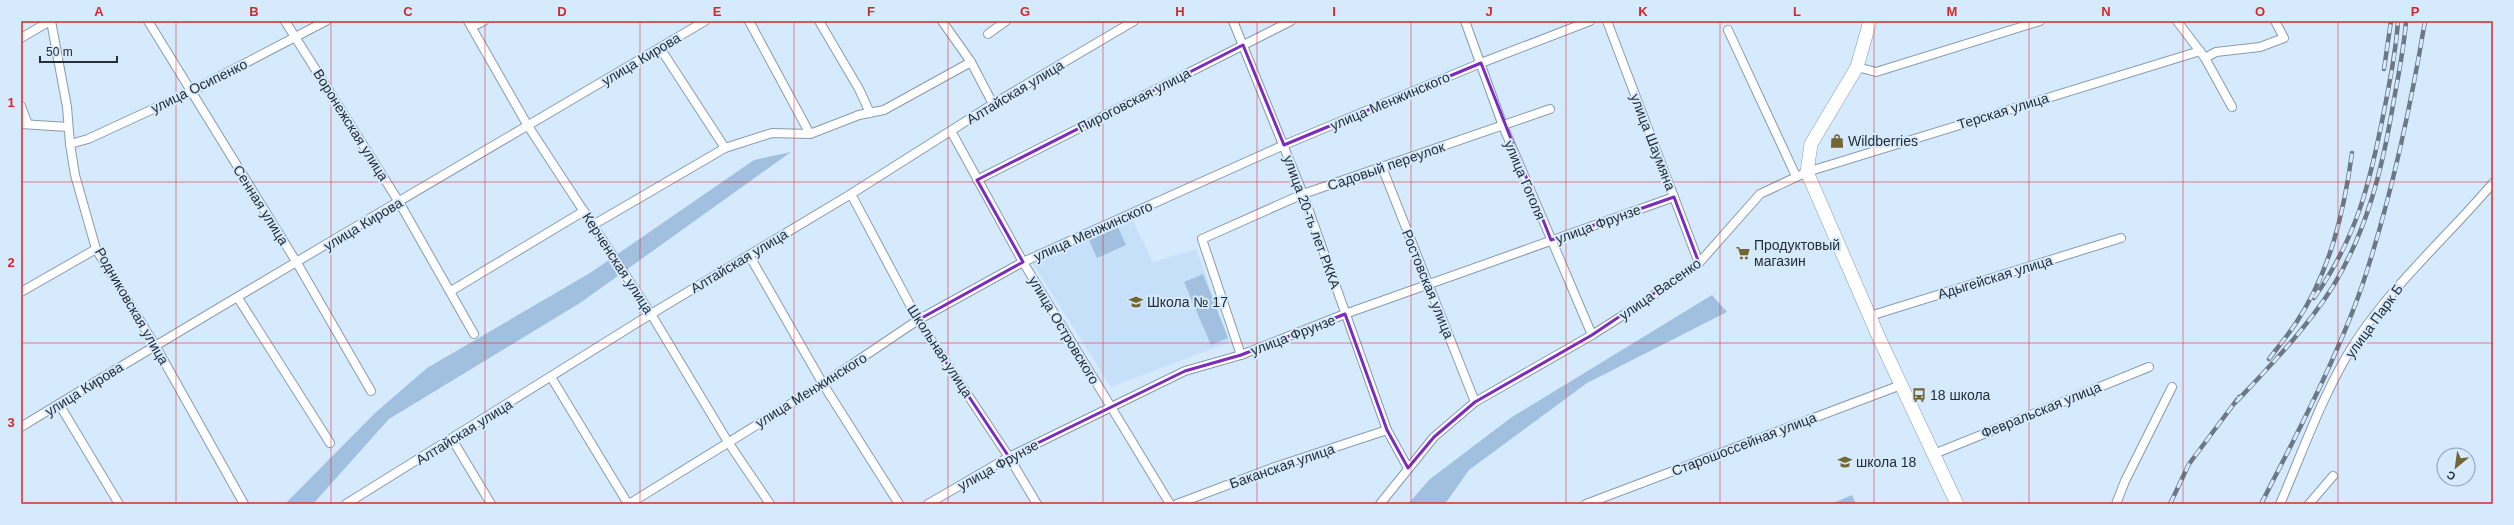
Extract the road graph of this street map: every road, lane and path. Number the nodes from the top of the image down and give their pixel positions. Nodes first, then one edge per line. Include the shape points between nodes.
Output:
1 (50, 21) edge
2 (148, 21) edge
3 (286, 21) edge
4 (326, 21) edge
5 (484, 21) edge
6 (705, 21) edge
7 (749, 21) edge
8 (819, 21) edge
9 (942, 21) edge
10 (1006, 21) edge
11 (1134, 21) edge
12 (1233, 21) edge
13 (1290, 21) edge
14 (1465, 21) edge
15 (1590, 21) edge
16 (1607, 21) edge
17 (1870, 21) edge
18 (2040, 21) edge
19 (2177, 21) edge
20 (2275, 21) edge
21 (470, 24) edge
22 (1728, 30) dead end
23 (991, 32) dead end
24 (295, 37) junction
25 (21, 38) edge
26 (1243, 45) junction
27 (660, 48) junction
28 (2200, 51) junction
29 (2205, 58) junction
30 (971, 62) junction
31 (1481, 63) junction
32 (1857, 67) junction
33 (190, 92) junction
34 (993, 104) junction
35 (21, 106) edge
36 (2232, 107) dead end
37 (1550, 109) dead end
38 (870, 113) junction
39 (24, 123) edge
40 (528, 126) junction
41 (1503, 126) junction
42 (68, 127) junction
43 (951, 131) junction
44 (810, 134) junction
45 (70, 144) junction
46 (1284, 145) junction
47 (725, 148) junction
48 (1382, 167) junction
49 (1801, 174) junction
50 (977, 180) junction
51 (2493, 183) edge
52 (851, 194) junction
53 (1303, 194) junction
54 (1674, 197) junction
55 (399, 202) junction
56 (584, 211) junction
57 (593, 225) junction
58 (2121, 238) dead end
59 (1551, 240) junction
60 (96, 249) junction
61 (750, 255) junction
62 (1023, 262) junction
63 (297, 263) junction
64 (1699, 263) junction
65 (1428, 286) junction
66 (451, 291) junction
67 (21, 292) edge
68 (238, 298) junction
69 (651, 314) junction
70 (1345, 314) junction
71 (1870, 316) junction
72 (918, 320) junction
73 (474, 334) dead end
74 (1592, 336) junction
75 (155, 345) junction
76 (1241, 355) junction
77 (2148, 367) dead end
78 (551, 377) junction
79 (823, 384) junction
80 (1901, 385) junction
81 (2172, 387) dead end
82 (371, 391) dead end
83 (1475, 402) junction
84 (59, 404) junction
85 (1110, 405) junction
86 (21, 427) edge
87 (1387, 430) junction
88 (452, 440) junction
89 (728, 442) junction
90 (330, 443) dead end
91 (1934, 454) junction
92 (1009, 457) junction
93 (1408, 468) junction
94 (2333, 476) dead end
95 (351, 503) edge
96 (119, 504) edge
97 (244, 504) edge
98 (491, 504) edge
99 (628, 504) edge
100 (770, 504) edge
101 (899, 504) edge
102 (928, 504) edge
103 (1037, 504) edge
104 (1170, 504) edge
105 (1177, 504) edge
106 (1380, 504) edge
107 (1586, 504) edge
108 (1957, 504) edge
109 (2116, 504) edge
110 (2280, 504) edge
111 (2309, 504) edge

1 - 25 street
1 - 42 street, Родниковская улица via 67,107
2 - 33 street, Сенная улица
3 - 24 street, Воронежская улица
4 - 24 street, улица Осипенко
5 - 21 street
6 - 27 street, улица Кирова
7 - 44 street
8 - 38 street via 859,89
9 - 30 street
10 - 23 street
11 - 34 street, Алтайская улица
12 - 26 street, улица 20-ть лет РККА
13 - 26 street, Пироговская улица
14 - 31 street, улица Гоголя
15 - 31 street, улица Менжинского
16 - 54 street, улица Шаумяна
17 - 32 main road
18 - 32 street via 1876,72
19 - 28 street
20 - 29 street via 2284,38 2260,47 2216,52
21 - 40 street, Керченская улица
22 - 49 street
24 - 33 street, улица Осипенко
24 - 55 street, Воронежская улица
26 - 46 street, улица 20-ть лет РККА
26 - 50 street, Пироговская улица
27 - 40 street, улица Кирова
27 - 47 street
28 - 29 street
28 - 49 street, Терская улица
29 - 36 street
30 - 34 street
30 - 38 street via 884,110
31 - 41 street, улица Гоголя
31 - 46 street, улица Менжинского
32 - 49 main road via 1810,144
33 - 45 street, улица Осипенко via 88,139
33 - 63 street, Сенная улица
34 - 43 street, Алтайская улица
35 - 39 street
37 - 41 street, Садовый переулок
38 - 44 street
39 - 42 street
40 - 55 street, улица Кирова
40 - 56 street, Керченская улица
41 - 48 street, Садовый переулок
41 - 59 street, улица Гоголя
42 - 45 street, Родниковская улица
43 - 50 street, улица Островского
43 - 52 street, Алтайская улица
44 - 47 street via 772,133
45 - 60 street, Родниковская улица via 75,174
46 - 53 street, улица 20-ть лет РККА
46 - 62 street, улица Менжинского
47 - 57 street
48 - 53 street, Садовый переулок
48 - 65 street, Ростовская улица
49 - 64 street, улица Васенко via 1760,194
49 - 71 main road
50 - 62 street, улица Островского
51 - 110 street, улица Парк Б via 2422,258 2356,341 2339,370
52 - 61 street, Алтайская улица
52 - 72 street, Школьная улица
53 - 70 street, улица 20-ть лет РККА
53 - 76 street, Садовый переулок via 1202,239
54 - 59 street, улица Фрунзе
54 - 64 street, улица Шаумяна
55 - 63 street, улица Кирова
55 - 66 street, Воронежская улица
56 - 57 street, Керченская улица
56 - 66 street
57 - 69 street, Керченская улица
58 - 71 street, Адыгейская улица
59 - 65 street, улица Фрунзе
59 - 74 street, улица Гоголя
60 - 67 street
60 - 75 street, Родниковская улица
61 - 69 street, Алтайская улица
61 - 79 street
62 - 72 street, улица Менжинского
62 - 85 street, улица Островского
63 - 68 street, улица Кирова
63 - 82 street, Сенная улица
64 - 74 street, улица Васенко
65 - 70 street, улица Фрунзе
65 - 83 street, Ростовская улица
66 - 73 street, Воронежская улица
68 - 75 street, улица Кирова
68 - 90 street
69 - 78 street, Алтайская улица
69 - 89 street, Керченская улица
70 - 76 street, улица Фрунзе
70 - 87 street, улица 20-ть лет РККА
71 - 80 main road
72 - 79 street, улица Менжинского
72 - 92 street, Школьная улица
74 - 83 street, улица Васенко
75 - 84 street, улица Кирова
75 - 97 street, Родниковская улица
76 - 85 street, улица Фрунзе via 1184,371
77 - 91 street, Февральская улица
78 - 88 street, Алтайская улица
78 - 99 street
79 - 89 street, улица Менжинского
79 - 101 street
80 - 91 main road
80 - 107 street, Старошоссейная улица
81 - 109 street via 2128,474
83 - 93 street, улица Васенко via 1434,436
84 - 86 street, улица Кирова
84 - 96 street
85 - 92 street, улица Фрунзе
85 - 104 street, улица Островского
87 - 93 street, улица 20-ть лет РККА
87 - 105 street, Баканская улица via 1275,466
88 - 95 street, Алтайская улица
88 - 98 street
89 - 99 street, улица Менжинского
89 - 100 street, Керченская улица
91 - 108 main road
92 - 102 street, улица Фрунзе
92 - 103 street, Школьная улица
93 - 106 street, улица Васенко
94 - 111 street

